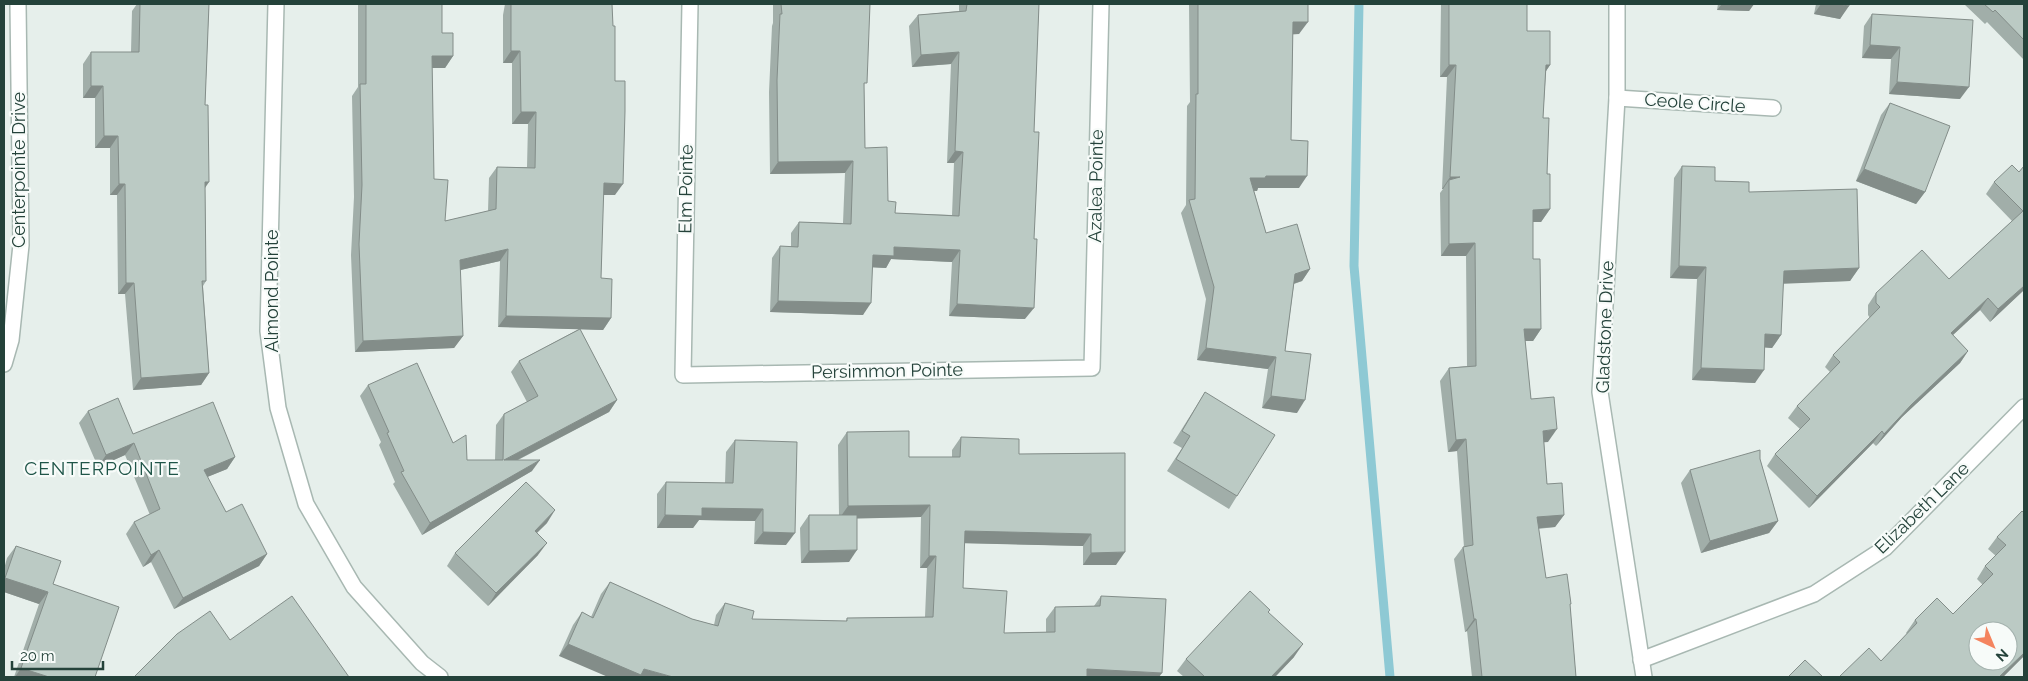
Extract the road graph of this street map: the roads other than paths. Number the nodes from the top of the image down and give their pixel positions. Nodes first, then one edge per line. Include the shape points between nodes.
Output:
1 (18, 4) edge
2 (276, 4) edge
3 (690, 4) edge
4 (1101, 4) edge
5 (1617, 4) edge
6 (1617, 98) junction
7 (1773, 108) dead end
8 (4, 364) edge
9 (1092, 368) joint
10 (683, 375) joint
11 (2024, 407) edge
12 (1641, 660) junction
13 (440, 677) edge
14 (1644, 677) edge

1 - 8 street, Centerpointe Drive via 21,245 11,340
2 - 13 street, Almond Pointe via 268,331 278,408 306,504 354,587 422,663
3 - 10 street, Elm Pointe
4 - 9 street, Azalea Pointe
5 - 6 street, Gladstone Drive
6 - 7 street, Ceole Circle
6 - 12 street, Gladstone Drive via 1600,392
9 - 10 street, Persimmon Pointe
11 - 12 street, Elizabeth Lane via 1885,548 1814,594
12 - 14 street, Gladstone Drive

